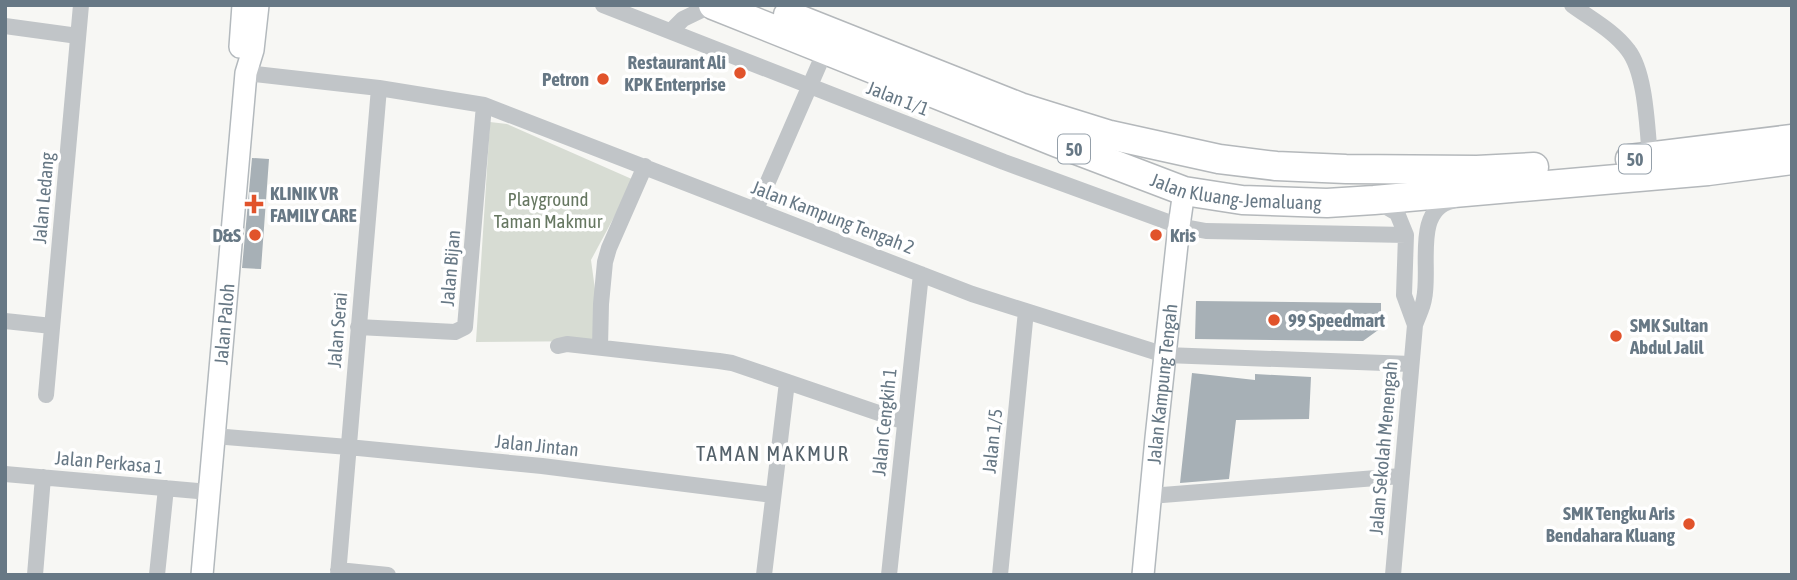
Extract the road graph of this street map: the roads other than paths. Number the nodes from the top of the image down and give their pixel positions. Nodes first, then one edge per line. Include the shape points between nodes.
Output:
1 (81, 5) edge
2 (243, 5) edge
3 (258, 5) edge
4 (603, 5) edge
5 (713, 5) edge
6 (762, 5) edge
7 (1572, 5) edge
8 (5, 26) edge
9 (671, 31) junction
10 (78, 36) junction
11 (825, 51) junction
12 (246, 73) junction
13 (810, 86) junction
14 (379, 88) junction
15 (484, 104) junction
16 (1792, 139) edge
17 (1650, 157) junction
18 (1792, 160) edge
19 (645, 166) junction
20 (1506, 188) junction
21 (1184, 191) junction
22 (1374, 200) junction
23 (756, 209) junction
24 (1179, 226) junction
25 (1406, 235) junction
26 (920, 274) junction
27 (1026, 311) junction
28 (5, 321) edge
29 (1415, 325) junction
30 (52, 326) junction
31 (358, 327) junction
32 (558, 346) dead end
33 (600, 347) junction
34 (1165, 355) junction
35 (1411, 363) junction
36 (787, 382) junction
37 (46, 395) dead end
38 (905, 422) junction
39 (214, 436) junction
40 (348, 447) junction
41 (5, 474) edge
42 (1401, 476) junction
43 (43, 477) junction
44 (166, 488) junction
45 (209, 492) junction
46 (773, 495) junction
47 (1150, 496) junction
48 (338, 572) edge
49 (35, 575) edge
50 (157, 575) edge
51 (202, 575) edge
52 (388, 575) edge
53 (764, 575) edge
54 (889, 575) edge
55 (1000, 575) edge
56 (1143, 575) edge
57 (1392, 575) edge

1 - 10 street, Jalan Ledang
2 - 12 main road, Jalan Paloh via 240,48
3 - 12 main road, Jalan Paloh
4 - 9 street, Jalan 1/1
5 - 9 street via 683,19
5 - 11 highway, Jalan Kluang-Jemaluang / 50
6 - 17 highway, Jalan Kluang-Jemaluang / 50 via 1020,107 1110,135 1219,159 1287,167 1477,170
7 - 17 street via 1617,38 1636,63
8 - 10 street
9 - 13 street, Jalan 1/1
10 - 30 street, Jalan Ledang
11 - 13 street
11 - 21 highway, Jalan Kluang-Jemaluang / 50
12 - 14 street, Jalan Kampung Tengah 2
12 - 39 main road, Jalan Paloh
13 - 23 street
13 - 24 street, Jalan 1/1
14 - 15 street, Jalan Kampung Tengah 2
14 - 31 street, Jalan Serai
15 - 19 street, Jalan Kampung Tengah 2
15 - 31 street, Jalan Bijan via 465,327 456,332
16 - 17 highway, Jalan Kluang-Jemaluang / 50
18 - 20 highway, Jalan Kluang-Jemaluang / 50
19 - 23 street, Jalan Kampung Tengah 2
19 - 33 street via 605,262
20 - 22 highway, Jalan Kluang-Jemaluang / 50
20 - 29 street, Jalan Sekolah Menengah via 1446,202 1435,209 1428,224 1424,298
21 - 22 highway, Jalan Kluang-Jemaluang / 50 via 1242,200
21 - 24 main road, Jalan Kampung Tengah
22 - 25 street via 1397,213
23 - 26 street, Jalan Kampung Tengah 2
24 - 25 street, Jalan 1/1 via 1206,231
24 - 34 main road, Jalan Kampung Tengah
25 - 29 street, Jalan Sekolah Menengah via 1404,295
26 - 27 street, Jalan Kampung Tengah 2
26 - 38 street, Jalan Cengkih 1
27 - 34 street, Jalan Kampung Tengah 2
27 - 55 street, Jalan 1/5
28 - 30 street
29 - 35 street, Jalan Sekolah Menengah
30 - 37 street, Jalan Ledang
31 - 40 street, Jalan Serai
32 - 33 street
33 - 36 street via 719,360
34 - 35 street, Jalan Kampung Tengah 2
34 - 47 main road, Jalan Kampung Tengah
35 - 42 street, Jalan Sekolah Menengah
36 - 38 street
36 - 46 street
38 - 54 street, Jalan Cengkih 1
39 - 40 street, Jalan Jintan
39 - 45 main road, Jalan Paloh
40 - 46 street, Jalan Jintan
40 - 48 street, Jalan Serai
41 - 43 street, Jalan Perkasa 1
42 - 47 street
42 - 57 street, Jalan Sekolah Menengah
43 - 44 street, Jalan Perkasa 1
43 - 49 street
44 - 45 street, Jalan Perkasa 1
44 - 50 street
45 - 51 main road, Jalan Paloh
46 - 53 street
47 - 56 main road, Jalan Kampung Tengah
48 - 52 street

